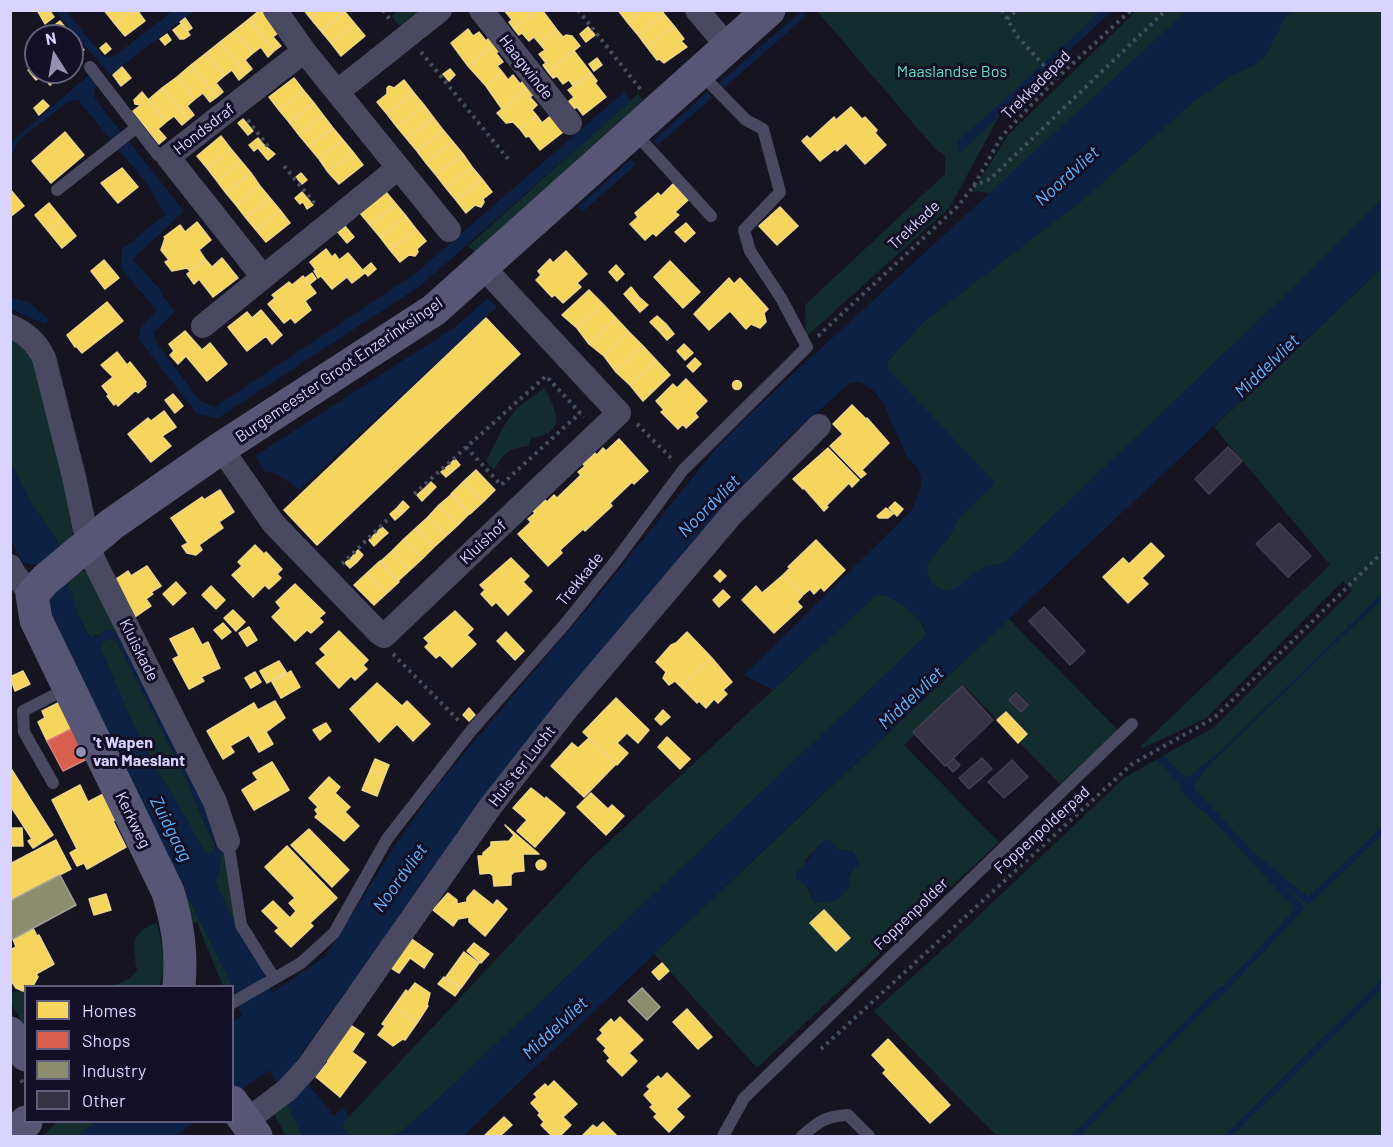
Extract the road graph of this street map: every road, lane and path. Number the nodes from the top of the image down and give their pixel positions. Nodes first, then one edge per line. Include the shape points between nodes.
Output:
1 (275, 10) edge
2 (440, 10) edge
3 (481, 10) edge
4 (578, 10) edge
5 (698, 10) edge
6 (769, 10) edge
7 (1002, 10) edge
8 (1017, 10) edge
9 (1131, 10) edge
10 (1166, 10) edge
11 (1007, 19) junction
12 (408, 35) junction
13 (728, 47) junction
14 (304, 51) junction
15 (95, 73) dead end
16 (700, 73) junction
17 (1056, 80) junction
18 (337, 92) junction
19 (236, 104) junction
20 (645, 121) junction
21 (570, 123) dead end
22 (137, 127) junction
23 (269, 148) dead end
24 (168, 157) junction
25 (507, 159) dead end
26 (284, 166) dead end
27 (398, 168) junction
28 (973, 187) junction
29 (57, 190) dead end
30 (711, 216) dead end
31 (330, 223) junction
32 (449, 230) dead end
33 (483, 267) junction
34 (263, 277) junction
35 (10, 326) edge
36 (203, 326) dead end
37 (807, 347) junction
38 (580, 413) junction
39 (618, 413) junction
40 (819, 426) dead end
41 (598, 432) junction
42 (466, 447) junction
43 (221, 448) junction
44 (683, 470) junction
45 (414, 494) dead end
46 (388, 519) dead end
47 (88, 544) junction
48 (1383, 553) edge
49 (10, 566) edge
50 (327, 579) junction
51 (46, 580) junction
52 (384, 636) junction
53 (68, 688) junction
54 (1132, 724) dead end
55 (470, 732) junction
56 (53, 783) dead end
57 (228, 841) joint
58 (271, 980) junction
59 (179, 985) edge
60 (238, 1000) edge
61 (10, 1033) edge
62 (24, 1052) edge
63 (814, 1056) dead end
64 (250, 1116) edge
65 (25, 1123) edge
66 (11, 1137) edge
67 (723, 1137) edge
68 (802, 1137) edge
69 (869, 1137) edge

1 - 14 street
2 - 12 street
3 - 21 street, Haagwinde
4 - 20 path
5 - 13 street
6 - 13 street, Burgemeester Groot Enzerinksingel
7 - 11 path
8 - 11 path
9 - 17 path, Trekkadepad
10 - 28 path via 990,179
11 - 17 path
12 - 18 street
12 - 25 path
13 - 16 street, Burgemeester Groot Enzerinksingel
14 - 18 street
14 - 19 street, Hondsdraf
15 - 22 lane
16 - 20 street, Burgemeester Groot Enzerinksingel
16 - 37 lane via 746,120 764,129 780,192 744,230 750,251
17 - 28 path, Trekkadepad via 1002,136
18 - 27 street
19 - 23 path
19 - 24 street, Hondsdraf
20 - 30 lane
20 - 33 street, Burgemeester Groot Enzerinksingel
22 - 24 lane via 159,155
22 - 29 lane
24 - 34 street, Hondsdraf
26 - 31 path
27 - 31 street
27 - 32 street
28 - 37 path, Trekkade via 957,207
31 - 34 street
33 - 39 street
33 - 43 street, Burgemeester Groot Enzerinksingel via 434,310
34 - 36 street
35 - 47 street, Kluiskade via 38,344 44,358
37 - 44 lane, Trekkade
38 - 41 path
38 - 42 path via 546,376
38 - 42 path via 501,485
39 - 41 street, Kluishof
39 - 44 path via 624,411
40 - 64 street, Huis ter Lucht via 732,514 566,710 490,807 308,1067 287,1090
41 - 52 street, Kluishof
42 - 45 path
43 - 47 street, Burgemeester Groot Enzerinksingel
43 - 50 street via 273,523
44 - 55 lane, Trekkade via 565,624
46 - 50 path
47 - 51 street, Burgemeester Groot Enzerinksingel
47 - 57 street, Kluiskade via 215,802
48 - 63 path, Foppenpolderpad via 1214,718 1132,764
49 - 51 street, Kerkweg via 15,575
50 - 52 street
51 - 53 street, Kerkweg via 36,620
52 - 55 path via 385,645
53 - 56 lane via 23,711 24,732
53 - 59 street, Kerkweg via 168,892 182,957
54 - 67 lane, Foppenpolder via 744,1098
55 - 58 lane, Trekkade via 387,839 334,933 301,963
57 - 58 lane, Kluiskade via 241,925
58 - 60 lane, Trekkade
61 - 62 street
65 - 66 street
68 - 69 lane via 831,1116 848,1115

